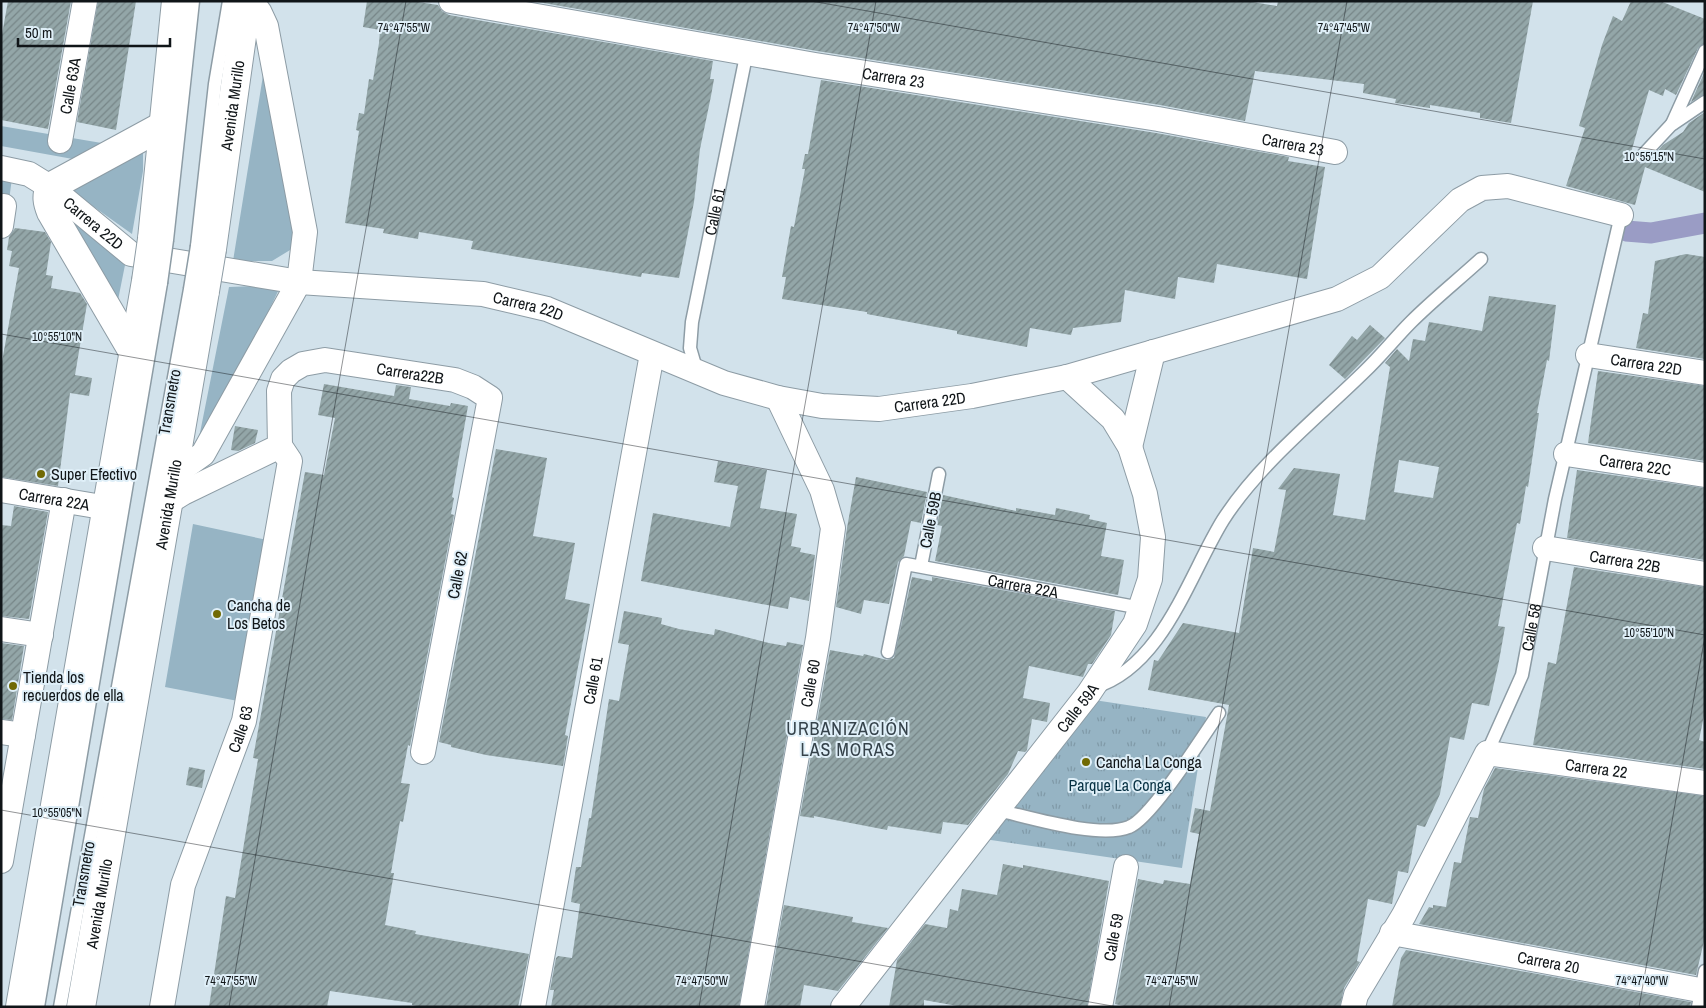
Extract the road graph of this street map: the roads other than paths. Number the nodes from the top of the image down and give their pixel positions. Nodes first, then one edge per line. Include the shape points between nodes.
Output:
1 (85, 1) edge
2 (176, 1) edge
3 (194, 1) edge
4 (451, 1) edge
5 (240, 4) edge
6 (1705, 51) edge
7 (747, 52) junction
8 (1705, 102) edge
9 (164, 125) junction
10 (1671, 125) junction
11 (60, 141) dead end
12 (1334, 152) dead end
13 (1642, 156) dead end
14 (1, 168) edge
15 (50, 186) junction
16 (1621, 215) joint
17 (159, 240) junction
18 (1481, 259) dead end
19 (153, 282) junction
20 (299, 282) junction
21 (197, 290) junction
22 (133, 352) junction
23 (1153, 352) junction
24 (652, 354) junction
25 (1588, 355) junction
26 (697, 372) junction
27 (1705, 373) edge
28 (1067, 377) junction
29 (490, 398) joint
30 (778, 398) junction
31 (280, 446) junction
32 (1130, 447) junction
33 (1566, 454) junction
34 (939, 474) dead end
35 (1705, 475) edge
36 (172, 476) junction
37 (1, 490) edge
38 (64, 500) junction
39 (167, 503) junction
40 (108, 508) junction
41 (1545, 548) junction
42 (906, 564) joint
43 (921, 566) junction
44 (1705, 574) edge
45 (1141, 608) junction
46 (1, 629) edge
47 (41, 635) junction
48 (888, 652) dead end
49 (1093, 688) junction
50 (1219, 713) dead end
51 (12, 734) edge
52 (422, 752) dead end
53 (1487, 752) junction
54 (1705, 784) edge
55 (997, 810) junction
56 (4, 827) edge
57 (1, 861) edge
58 (1126, 866) dead end
59 (1392, 933) junction
60 (1702, 990) edge
61 (20, 1007) edge
62 (38, 1007) edge
63 (60, 1007) edge
64 (81, 1007) edge
65 (162, 1007) edge
66 (533, 1007) edge
67 (752, 1007) edge
68 (843, 1007) edge
69 (1100, 1007) edge
70 (1353, 1007) edge

1 - 11 street, Calle 63A
2 - 9 main road
3 - 17 lane
4 - 7 street, Carrera 23
5 - 20 street via 259,11 266,26 305,232
5 - 21 main road, Avenida Murillo, bridge
6 - 10 lane
7 - 12 street, Carrera 23 via 1167,121
7 - 26 lane, Calle 61 via 692,322 690,348
8 - 10 lane
9 - 15 main road
9 - 17 main road
10 - 13 lane
14 - 15 street, Carrera 22D via 29,174
15 - 20 street, Carrera 22D via 131,254
15 - 22 main road via 47,203 51,212
16 - 23 street, Carrera 22D via 1508,186 1482,188 1460,200 1380,277 1337,299
16 - 25 lane, Calle 58
17 - 19 main road, bridge
18 - 49 lane via 1412,321 1248,486 1218,528 1176,610 1141,658 1112,682
19 - 22 main road
19 - 62 lane, Transmetro
20 - 24 street, Carrera 22D via 483,294 547,309
20 - 36 street via 203,454
21 - 36 main road, Avenida Murillo
21 - 63 lane, Transmetro
22 - 40 main road
23 - 28 street, Carrera 22D
23 - 32 street
24 - 26 street, Carrera 22D
24 - 66 street, Calle 61
25 - 27 street, Carrera 22D
25 - 33 lane, Calle 58
26 - 30 street, Carrera 22D
28 - 30 street, Carrera 22D via 972,396 879,409 822,406
28 - 32 street, Calle 59A via 1113,419
29 - 31 street, Carrera22B via 455,380 325,360 303,364 283,379 279,391
29 - 52 street, Calle 62
30 - 67 street, Calle 60 via 822,490 833,528 818,638
31 - 39 street
31 - 65 street, Calle 63 via 290,461 244,721 183,885
32 - 45 street, Calle 59A via 1145,494 1153,537 1150,579
33 - 35 street, Carrera 22C
33 - 41 lane, Calle 58
34 - 43 lane, Calle 59B
36 - 39 main road, Avenida Murillo
37 - 38 street, Carrera 22A
38 - 40 street, Carrera 22A
38 - 47 street
39 - 64 main road, Avenida Murillo
40 - 61 main road
41 - 44 street, Carrera 22B
41 - 53 lane, Calle 58 via 1522,675
42 - 43 lane, Carrera 22A
42 - 48 lane, Calle 59B
43 - 45 lane, Carrera 22A
45 - 49 street, Calle 59A via 1135,624
46 - 47 street
47 - 51 street
49 - 55 street, Calle 59A
50 - 55 lane via 1164,792 1130,827 1093,830
51 - 56 street
53 - 54 street, Carrera 22
53 - 59 street, Calle 58 via 1438,852
55 - 68 street, Calle 59A
56 - 57 street
58 - 69 street, Calle 59
59 - 60 street, Carrera 20
59 - 70 street, Calle 58 via 1356,995

